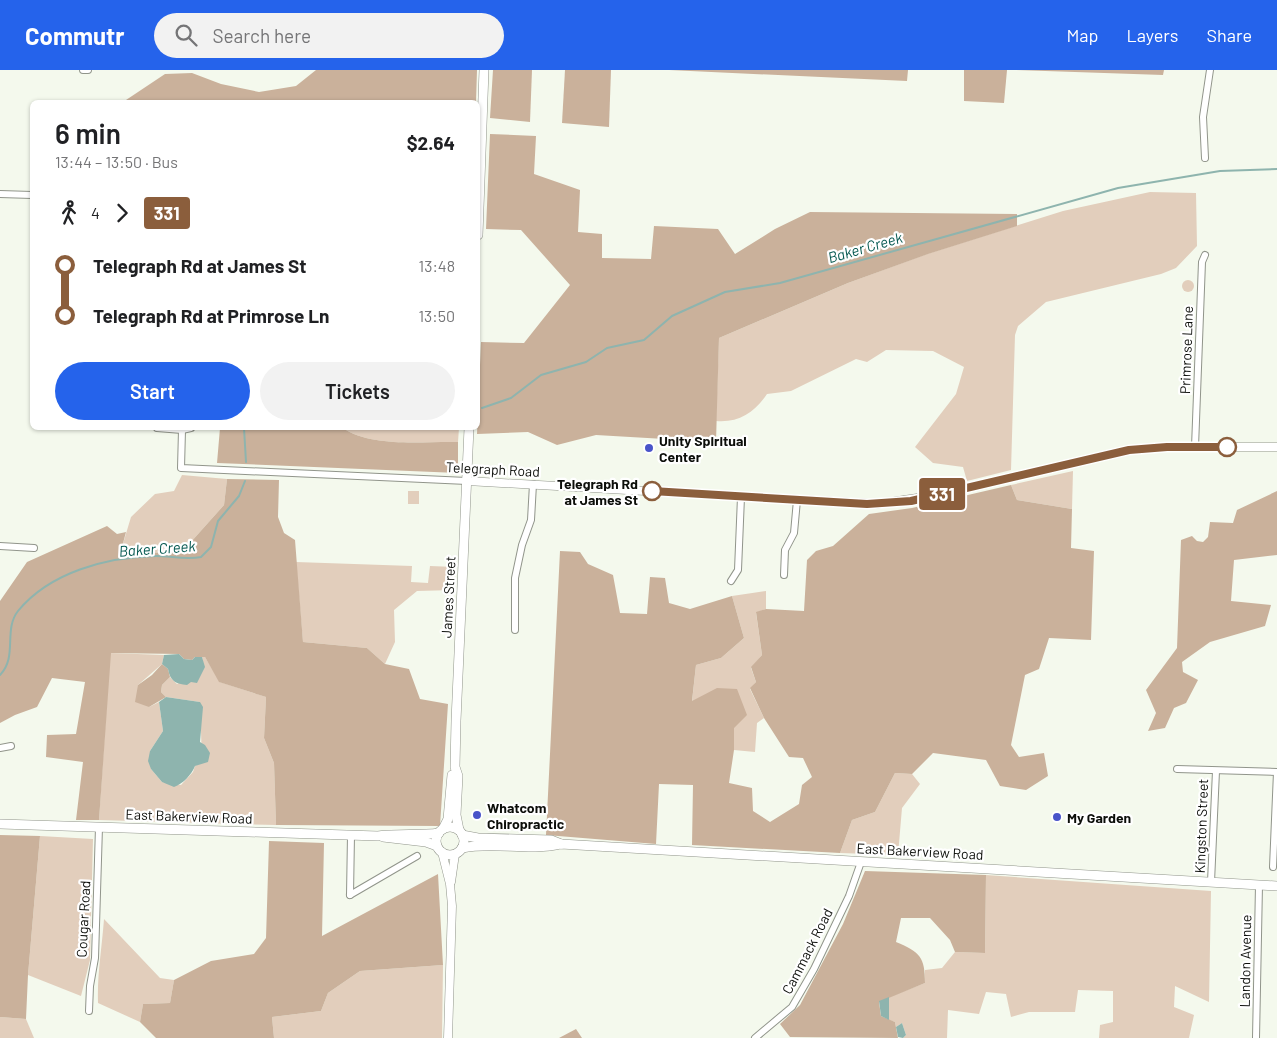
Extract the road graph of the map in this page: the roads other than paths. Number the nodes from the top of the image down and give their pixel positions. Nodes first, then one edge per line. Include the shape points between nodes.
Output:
1 (83, 70) edge
2 (88, 70) edge
3 (484, 70) edge
4 (1210, 70) edge
5 (480, 148) edge
6 (1205, 158) dead end
7 (0, 194) edge
8 (30, 195) edge
9 (1205, 255) dead end
10 (182, 430) edge
11 (469, 430) edge
12 (1195, 447) junction
13 (1277, 447) edge
14 (467, 481) junction
15 (533, 484) junction
16 (741, 497) junction
17 (797, 500) junction
18 (0, 546) edge
19 (34, 548) dead end
20 (784, 575) dead end
21 (732, 582) dead end
22 (515, 630) dead end
23 (10, 746) dead end
24 (0, 748) edge
25 (455, 767) junction
26 (1177, 769) dead end
27 (1216, 770) junction
28 (1277, 772) edge
29 (0, 824) edge
30 (99, 827) junction
31 (441, 831) junction
32 (460, 832) junction
33 (351, 835) junction
34 (378, 836) junction
35 (561, 844) junction
36 (440, 849) junction
37 (459, 851) junction
38 (417, 856) dead end
39 (861, 862) junction
40 (1273, 867) dead end
41 (1211, 882) junction
42 (450, 884) junction
43 (1259, 884) junction
44 (1277, 886) edge
45 (89, 1011) dead end
46 (448, 1038) edge
47 (755, 1038) edge
48 (1256, 1038) edge

1 - 2 street
3 - 5 main road
4 - 6 street via 1203,117
7 - 8 street
9 - 12 street, Primrose Lane via 1202,258
10 - 14 street, Telegraph Road via 181,468
11 - 14 main road, James Street
12 - 13 street, Telegraph Road
12 - 17 street, Telegraph Road via 1129,450 911,501 877,504
14 - 15 street, Telegraph Road
14 - 25 main road, James Street
15 - 16 street, Telegraph Road
15 - 22 street via 531,520 515,578
16 - 17 street, Telegraph Road
16 - 21 street via 738,570
17 - 20 street via 794,533 784,550
18 - 19 street
23 - 24 street
25 - 31 main road, James Street via 448,819
25 - 32 main road, James Street via 458,776 456,815
26 - 27 street
27 - 28 street
27 - 41 street, Kingston Street
28 - 40 street
29 - 30 main road, East Bakerview Road
30 - 33 main road, East Bakerview Road
30 - 45 street, Cougar Road via 95,958
31 - 32 main road via 453,827
31 - 34 main road, East Bakerview Road
31 - 36 main road via 436,838
32 - 35 main road, East Bakerview Road via 478,838 551,840
32 - 37 main road
33 - 34 main road, East Bakerview Road
33 - 38 street via 350,895
34 - 36 main road, East Bakerview Road via 426,842
35 - 37 main road, East Bakerview Road via 548,848 479,845
35 - 39 main road, East Bakerview Road
36 - 37 main road
36 - 42 street
37 - 42 street
39 - 41 main road, East Bakerview Road
39 - 47 street, Cammack Road via 841,913 792,1007
41 - 43 main road, East Bakerview Road
42 - 46 street
43 - 44 main road, East Bakerview Road
43 - 48 street, Landon Avenue

